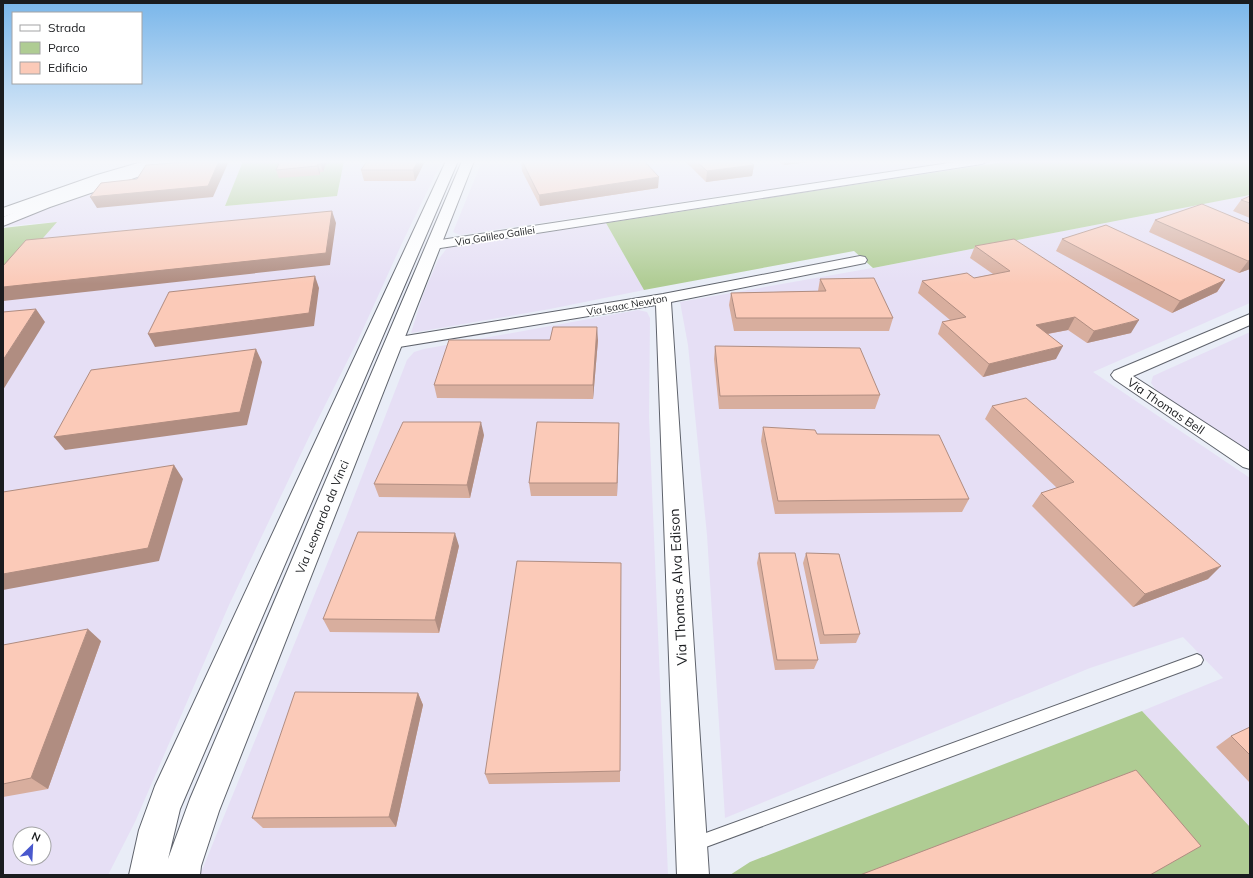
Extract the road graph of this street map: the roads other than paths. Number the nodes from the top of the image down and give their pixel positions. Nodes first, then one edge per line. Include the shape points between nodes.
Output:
1 (34, 202) edge
2 (52, 202) edge
3 (434, 202) edge
4 (451, 202) edge
5 (715, 202) edge
6 (3, 213) edge
7 (3, 222) edge
8 (434, 245) junction
9 (860, 260) dead end
10 (663, 299) junction
11 (1250, 319) edge
12 (392, 344) junction
13 (1250, 462) edge
14 (1197, 660) dead end
15 (152, 842) junction
16 (692, 845) junction
17 (133, 875) edge
18 (147, 875) edge
19 (182, 875) edge
20 (693, 875) edge

1 - 6 main road
2 - 7 street
3 - 15 main road, Via Leonardo da Vinci via 172,787
4 - 8 main road, Via Leonardo da Vinci
5 - 8 street, Via Galileo Galilei
8 - 12 main road, Via Leonardo da Vinci
9 - 10 street, Via Isaac Newton
10 - 12 street, Via Isaac Newton
10 - 16 street, Via Thomas Alva Edison
11 - 13 street, Via Thomas Bell via 1120,376
12 - 19 main road, Via Leonardo da Vinci via 202,811
14 - 16 lane
15 - 17 lane, Via Leonardo da Vinci
15 - 18 main road, Via Leonardo da Vinci
16 - 20 street, Via Thomas Alva Edison

